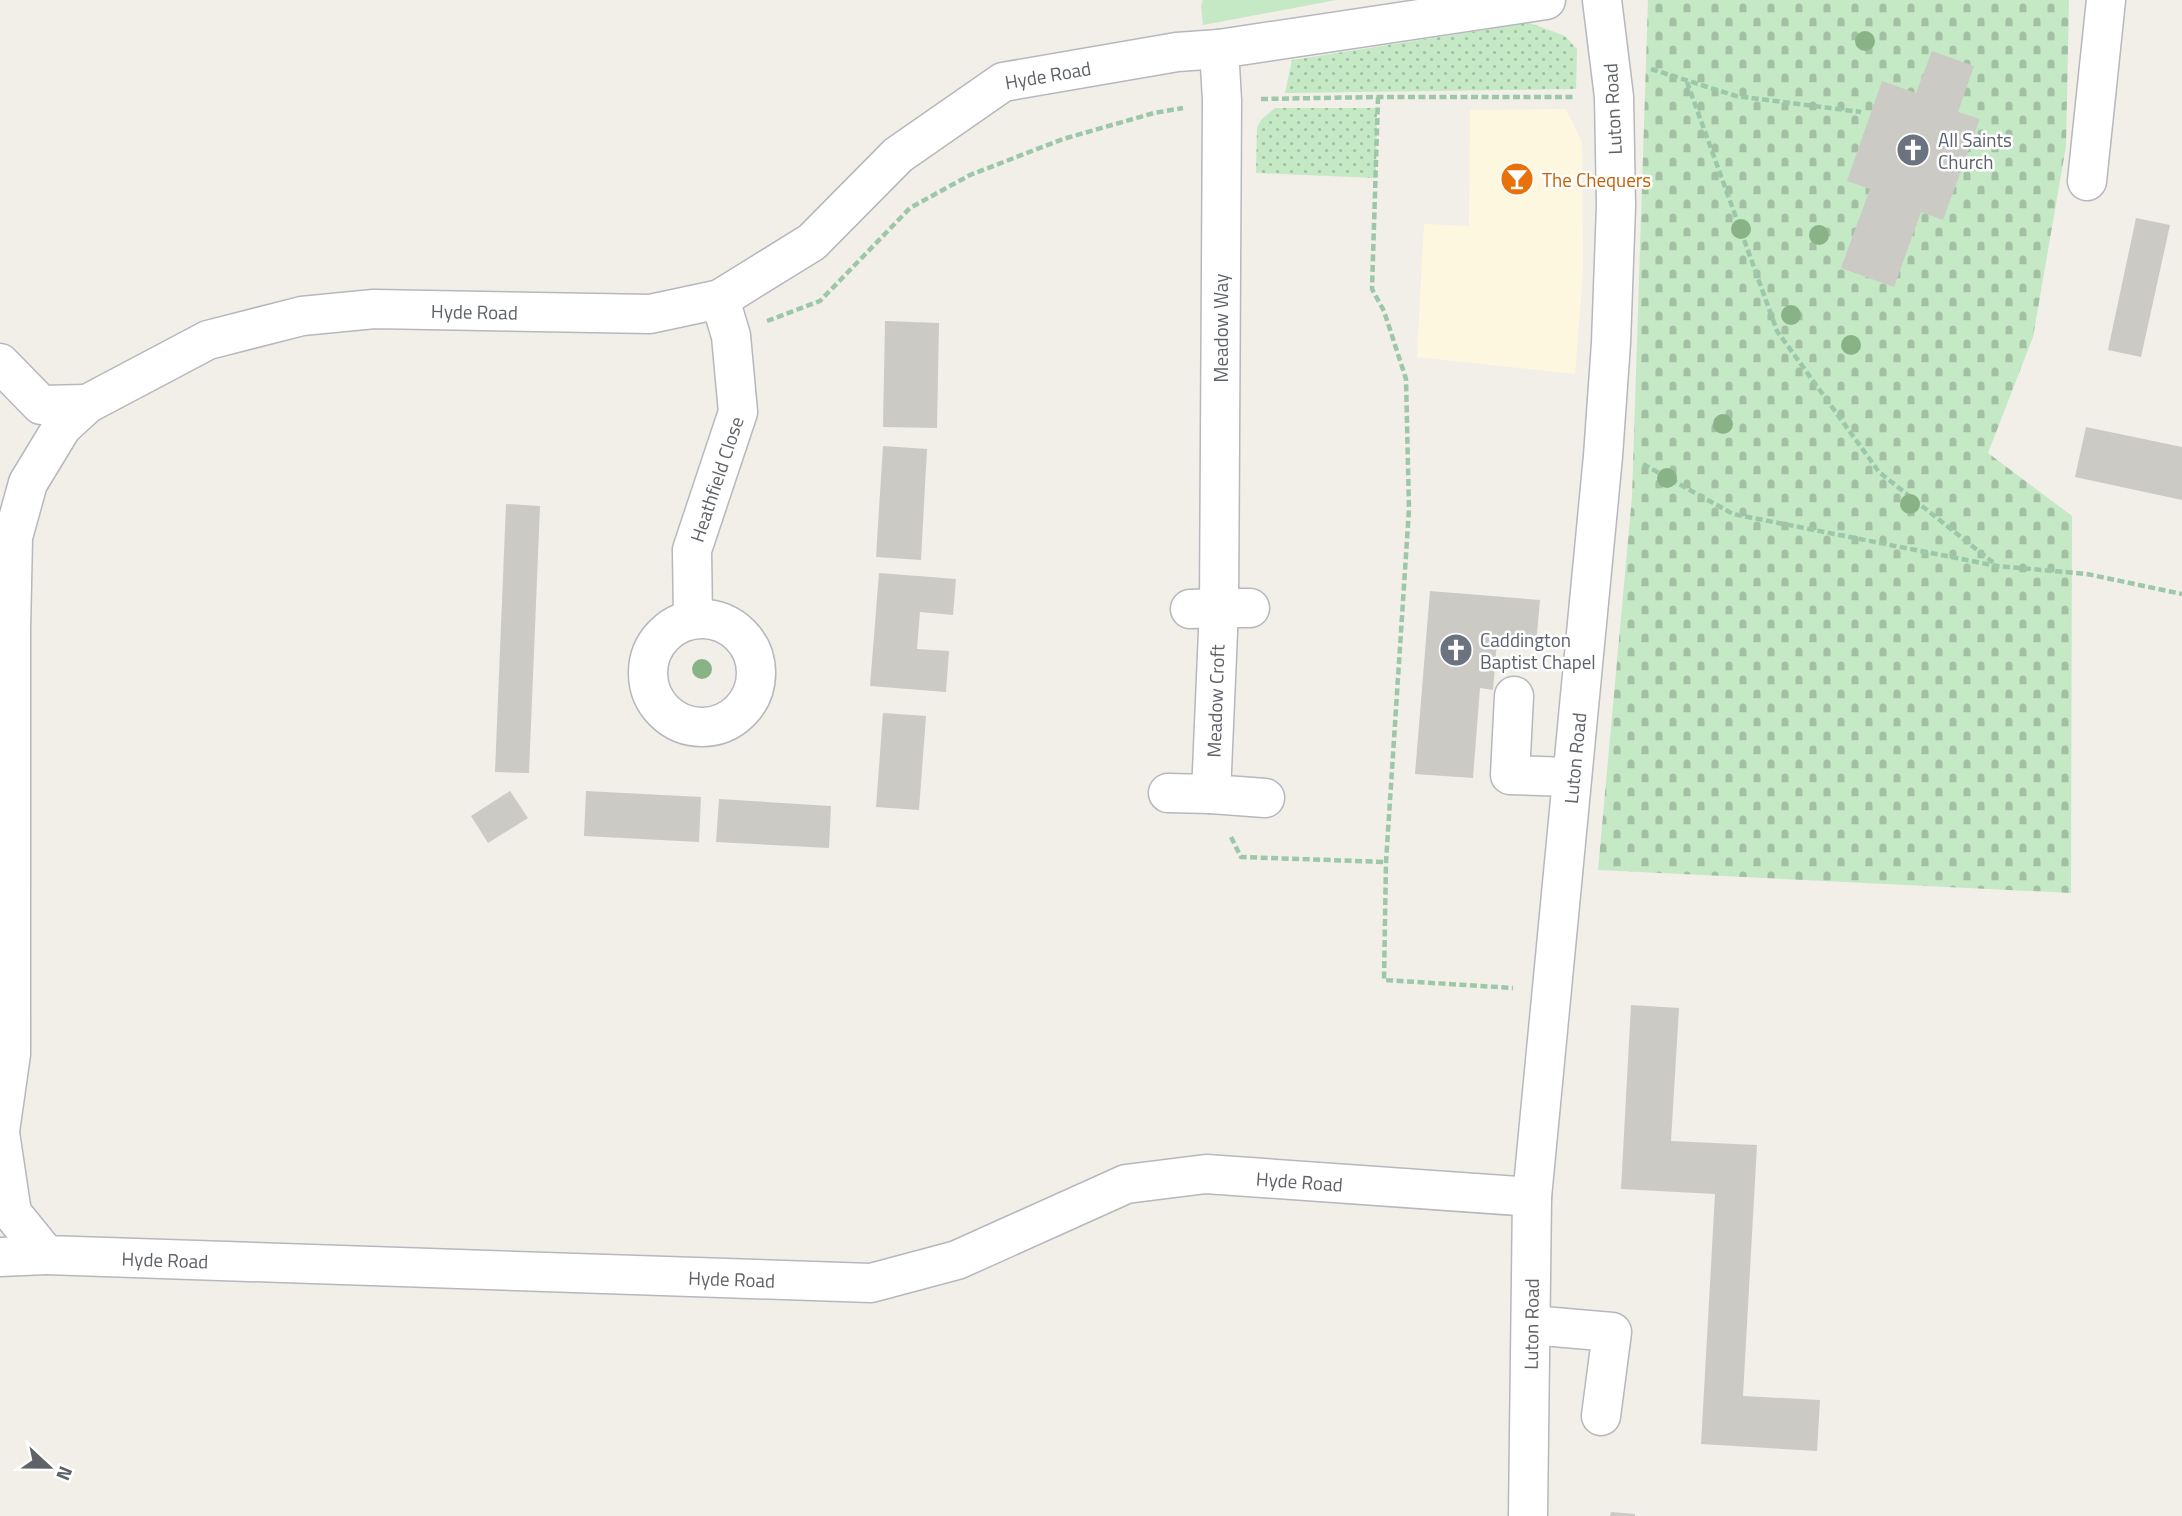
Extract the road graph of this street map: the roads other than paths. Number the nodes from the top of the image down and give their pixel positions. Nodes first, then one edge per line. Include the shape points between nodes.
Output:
1 (1546, 0) edge
2 (1602, 0) edge
3 (2106, 0) edge
4 (1219, 48) junction
5 (2087, 181) dead end
6 (720, 299) junction
7 (0, 363) edge
8 (87, 404) junction
9 (1220, 608) joint
10 (693, 620) dead end
11 (1514, 696) dead end
12 (1572, 777) junction
13 (1168, 793) dead end
14 (1211, 794) junction
15 (1265, 798) dead end
16 (5, 1061) edge
17 (0, 1132) edge
18 (1532, 1197) junction
19 (46, 1255) junction
20 (0, 1257) edge
21 (1531, 1325) junction
22 (1601, 1416) dead end
23 (1528, 1516) edge

1 - 4 street, Hyde Road
2 - 12 street, Luton Road via 1612,79 1615,220 1611,343
3 - 5 street
4 - 6 street, Hyde Road via 1003,82 898,155 812,242
4 - 9 street, Meadow Way
6 - 8 street, Hyde Road via 650,314 374,309 302,316 208,340
6 - 10 street, Heathfield Close via 731,336 738,412 692,550
7 - 8 street via 41,405
8 - 16 street, Hyde Road via 62,426 29,483 13,537
9 - 14 street, Meadow Croft
11 - 12 street via 1510,775
12 - 18 street, Luton Road
13 - 14 street
14 - 15 street
16 - 17 street, Hyde Road
17 - 19 street, Hyde Road via 12,1213
18 - 19 street, Hyde Road via 1206,1174 1126,1184 957,1260 872,1283
18 - 21 street, Luton Road
19 - 20 street
21 - 22 street via 1612,1332
21 - 23 street, Luton Road

